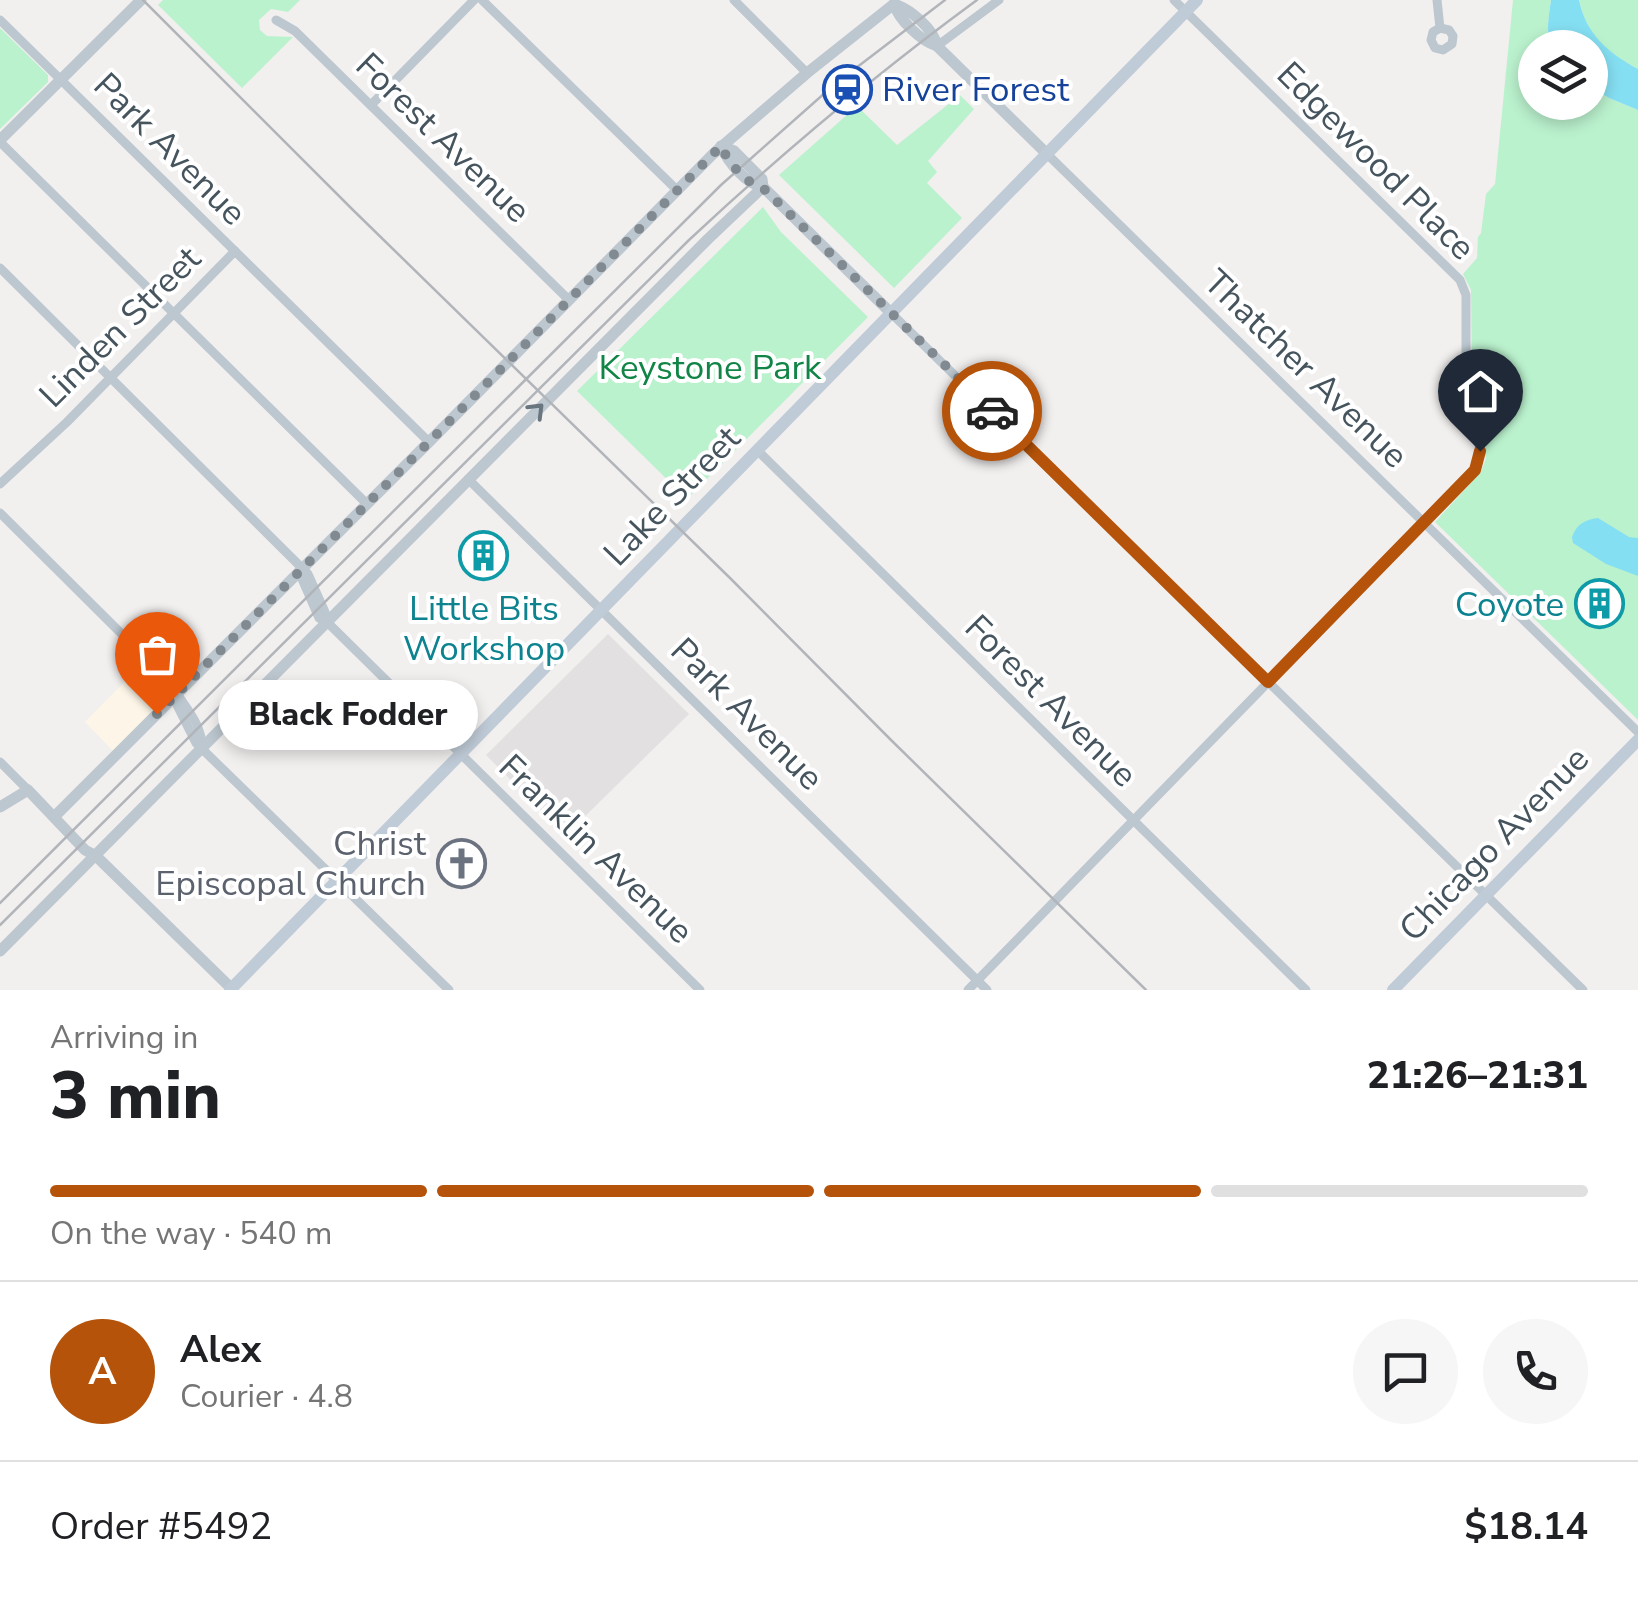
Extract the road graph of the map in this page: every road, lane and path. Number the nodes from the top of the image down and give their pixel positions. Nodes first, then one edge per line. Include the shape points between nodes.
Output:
1 (141, 0) edge
2 (474, 0) edge
3 (482, 0) edge
4 (734, 0) edge
5 (999, 0) edge
6 (1174, 0) edge
7 (1197, 0) edge
8 (1437, 0) edge
9 (897, 2) edge
10 (1186, 12) junction
11 (0, 20) edge
12 (276, 20) dead end
13 (1440, 28) dead end
14 (937, 46) junction
15 (808, 72) junction
16 (61, 80) junction
17 (371, 105) junction
18 (0, 141) edge
19 (721, 146) junction
20 (1046, 153) junction
21 (763, 188) junction
22 (678, 191) junction
23 (234, 251) junction
24 (0, 268) edge
25 (569, 300) junction
26 (892, 313) junction
27 (172, 314) junction
28 (110, 376) junction
29 (429, 442) junction
30 (758, 451) junction
31 (468, 479) junction
32 (0, 484) edge
33 (367, 504) junction
34 (0, 513) edge
35 (1424, 523) junction
36 (302, 569) junction
37 (602, 610) junction
38 (326, 621) junction
39 (1268, 682) junction
40 (176, 694) junction
41 (1638, 736) edge
42 (202, 747) junction
43 (461, 755) junction
44 (0, 762) edge
45 (28, 790) junction
46 (0, 808) edge
47 (56, 816) junction
48 (1133, 821) junction
49 (96, 856) junction
50 (338, 881) junction
51 (1486, 895) junction
52 (0, 951) edge
53 (978, 980) junction
54 (231, 990) edge
55 (449, 990) edge
56 (700, 990) edge
57 (968, 990) edge
58 (987, 990) edge
59 (1306, 990) edge
60 (1393, 990) edge
61 (1584, 990) edge

1 - 16 street
2 - 17 street
3 - 22 street
4 - 15 street
5 - 14 street
6 - 10 street, Edgewood Place
7 - 10 main road, Lake Street
8 - 13 street
9 - 14 street, Thatcher Avenue
9 - 15 street
10 - 20 main road, Lake Street
10 - 35 street, Edgewood Place via 1460,280 1466,294 1466,383 1480,451 1475,470
11 - 16 street, Park Avenue
12 - 17 street, Forest Avenue
14 - 20 street, Thatcher Avenue
15 - 19 street
16 - 18 street
16 - 23 street, Park Avenue
17 - 25 street, Forest Avenue
18 - 27 street
19 - 21 street
19 - 22 street
20 - 26 main road, Lake Street
20 - 35 street, Thatcher Avenue
21 - 26 street
31 -> 21 street
22 - 25 street
23 - 27 street, Linden Street
23 - 29 street, Park Avenue
24 - 28 street, Franklin Avenue
25 - 29 street
26 - 30 main road, Lake Street
26 - 39 street
27 - 28 street, Linden Street
27 - 33 street
28 - 32 street, Linden Street
28 - 36 street, Franklin Avenue
29 - 33 street
30 - 37 main road, Lake Street
30 - 48 street, Forest Avenue
31 - 37 street, Park Avenue
31 - 38 street
33 - 36 street
34 - 40 street
35 - 39 street
35 - 41 street, Thatcher Avenue
36 - 38 street, Franklin Avenue via 319,618
36 - 40 street
37 - 43 main road, Lake Street
37 - 53 street, Park Avenue
38 - 42 street
38 - 43 street, Franklin Avenue
39 - 48 street
39 - 51 street
40 - 42 street
40 - 47 street
41 - 51 main road, Chicago Avenue
42 - 49 street
42 - 50 street
43 - 50 main road, Lake Street
43 - 56 street, Franklin Avenue
44 - 45 street
45 - 46 street
45 - 47 street
47 - 49 street
48 - 53 street
48 - 59 street, Forest Avenue
49 - 52 street
49 - 54 street
50 - 54 main road, Lake Street
50 - 55 street
51 - 60 main road, Chicago Avenue
51 - 61 street
53 - 57 street
53 - 58 street, Park Avenue

